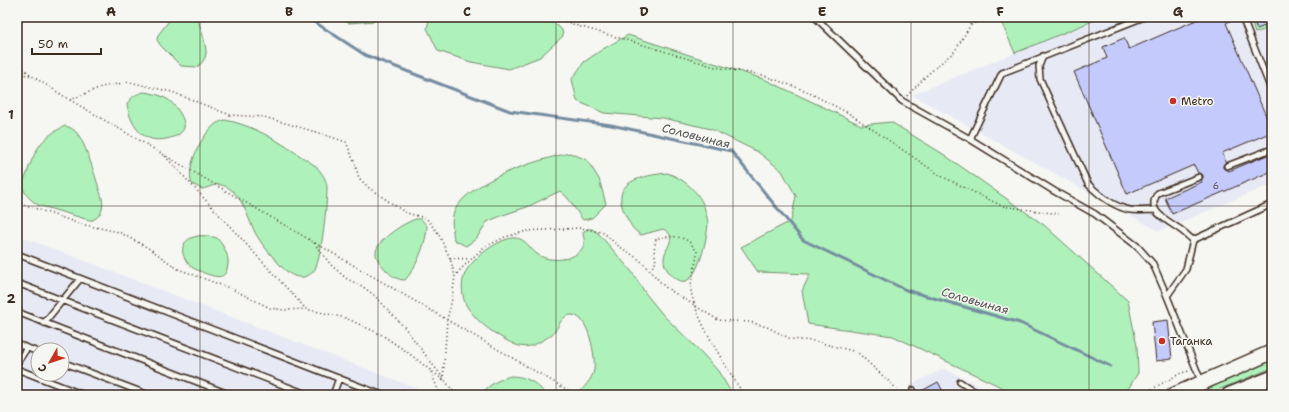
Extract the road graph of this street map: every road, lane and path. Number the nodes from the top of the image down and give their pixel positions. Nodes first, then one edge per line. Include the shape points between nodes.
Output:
1 (554, 17) edge
2 (815, 17) edge
3 (973, 17) edge
4 (984, 17) edge
5 (1144, 17) edge
6 (1242, 17) edge
7 (970, 26) junction
8 (1043, 56) junction
9 (17, 63) edge
10 (17, 73) edge
11 (32, 76) junction
12 (1272, 92) edge
13 (70, 100) junction
14 (902, 101) junction
15 (970, 139) junction
16 (1272, 149) edge
17 (163, 155) junction
18 (1227, 166) dead end
19 (1199, 177) dead end
20 (17, 202) edge
21 (1272, 204) edge
22 (1155, 210) junction
23 (1059, 214) dead end
24 (1193, 240) junction
25 (313, 242) junction
26 (17, 254) edge
27 (450, 258) junction
28 (470, 259) junction
29 (650, 270) junction
30 (455, 276) junction
31 (80, 279) junction
32 (17, 283) edge
33 (1168, 296) junction
34 (62, 300) junction
35 (694, 305) junction
36 (306, 309) junction
37 (17, 312) edge
38 (447, 320) junction
39 (44, 323) junction
40 (17, 344) edge
41 (27, 348) junction
42 (30, 349) edge
43 (1272, 352) edge
44 (17, 363) edge
45 (70, 365) edge
46 (1197, 368) junction
47 (17, 369) edge
48 (430, 370) junction
49 (339, 378) junction
50 (1272, 378) edge
51 (443, 380) junction
52 (960, 382) dead end
53 (1201, 382) junction
54 (364, 388) junction
55 (84, 395) edge
56 (149, 395) edge
57 (232, 395) edge
58 (309, 395) edge
59 (333, 395) edge
60 (361, 395) edge
61 (382, 395) edge
62 (440, 395) edge
63 (456, 395) edge
64 (576, 395) edge
65 (744, 395) edge
66 (901, 395) edge
67 (980, 395) edge
68 (1141, 395) edge
69 (1174, 395) edge
70 (1228, 395) edge

1 - 23 path via 715,67 762,75 804,90 850,114 941,176 1002,206
2 - 14 lane
3 - 7 path
4 - 7 path
5 - 8 lane
6 - 12 lane
7 - 14 path via 955,52 928,74
8 - 15 lane via 1002,73
8 - 22 lane via 1039,66 1040,79 1088,184 1101,197 1114,204 1130,210
9 - 11 path
10 - 11 path
11 - 13 path
13 - 17 path
13 - 27 path via 100,87 129,82 172,92 230,115 264,116 346,142 359,178 406,213 426,218 438,233
14 - 15 lane
15 - 33 lane via 1096,214 1137,246 1153,264
16 - 18 lane
17 - 25 path
17 - 36 path
19 - 22 lane via 1158,193 1155,198
20 - 36 path via 80,224 119,232 150,249 178,269 232,289 270,308
21 - 24 lane
22 - 24 lane via 1158,215
24 - 33 lane via 1186,269
25 - 38 path
25 - 51 path via 331,265 347,279 375,296 405,328
26 - 31 lane
27 - 28 path
27 - 30 path
28 - 29 path via 483,248 505,237 528,231 581,228 604,233
28 - 30 path
29 - 35 path via 665,287
29 - 35 path via 656,262 656,239 666,236 688,241 697,251 691,287
30 - 38 path
31 - 34 lane
31 - 49 lane
32 - 34 lane
33 - 46 lane
34 - 39 lane
34 - 58 lane
35 - 65 path
35 - 66 path via 718,320 750,322 791,339 813,341 857,352
36 - 48 path via 346,318 382,335
37 - 39 lane
38 - 51 path
38 - 64 path
39 - 57 lane
40 - 41 lane
41 - 42 lane
41 - 44 lane
43 - 53 main road
45 - 56 lane
46 - 53 lane
46 - 68 path via 1181,373
47 - 55 lane
48 - 51 path
48 - 62 path
49 - 54 lane
49 - 59 lane
50 - 70 main road
51 - 63 path
52 - 67 lane
53 - 69 main road
54 - 60 lane
54 - 61 lane

